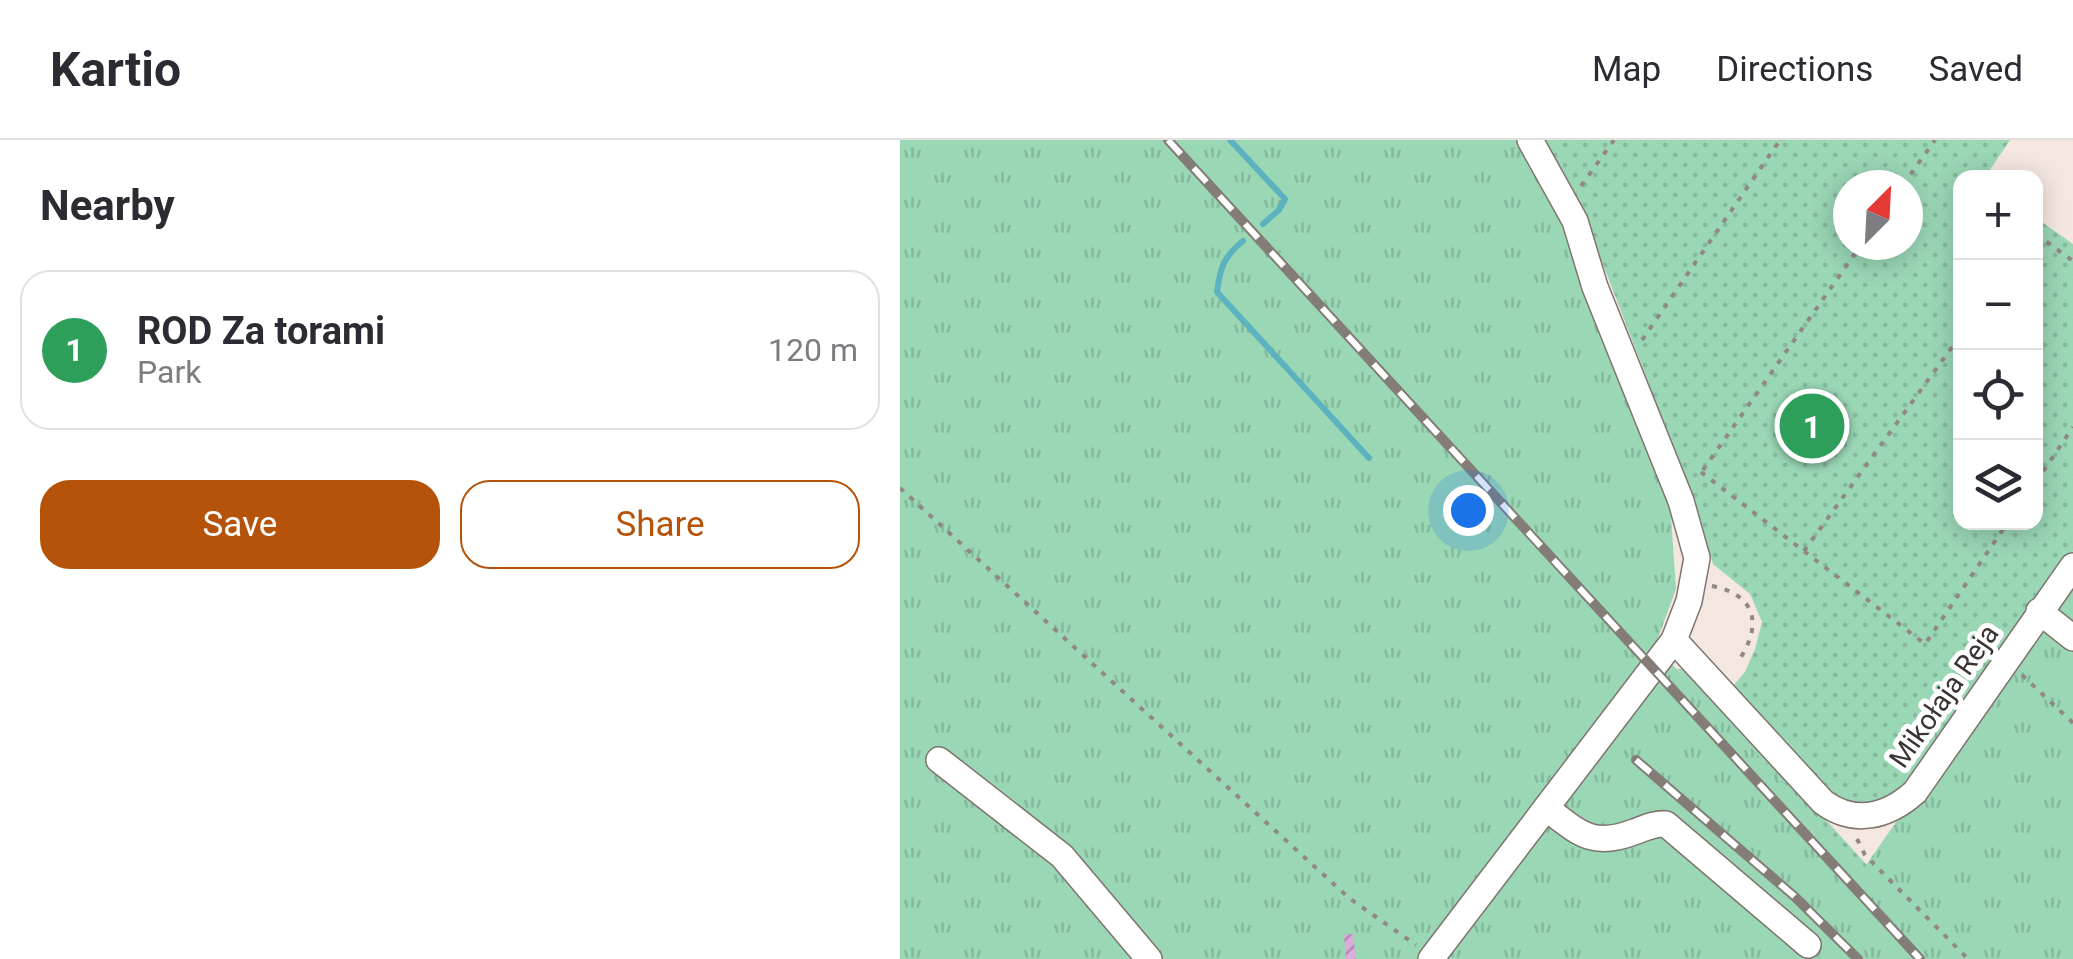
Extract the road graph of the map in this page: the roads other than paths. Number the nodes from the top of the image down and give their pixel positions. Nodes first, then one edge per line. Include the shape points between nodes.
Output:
1 (1530, 140) edge
2 (2073, 566) edge
3 (2039, 610) junction
4 (2073, 638) edge
5 (1674, 640) junction
6 (940, 760) dead end
7 (1546, 808) junction
8 (1808, 944) dead end
9 (1432, 958) edge
10 (1149, 959) edge

1 - 5 street via 1567,206 1697,558
2 - 3 street, Mikołaja Reja
3 - 4 street
3 - 5 street, Mikołaja Reja via 1914,792 1886,813 1854,816 1823,802
5 - 7 street
6 - 10 street via 1062,856
7 - 8 street via 1599,841 1666,824
7 - 9 street

